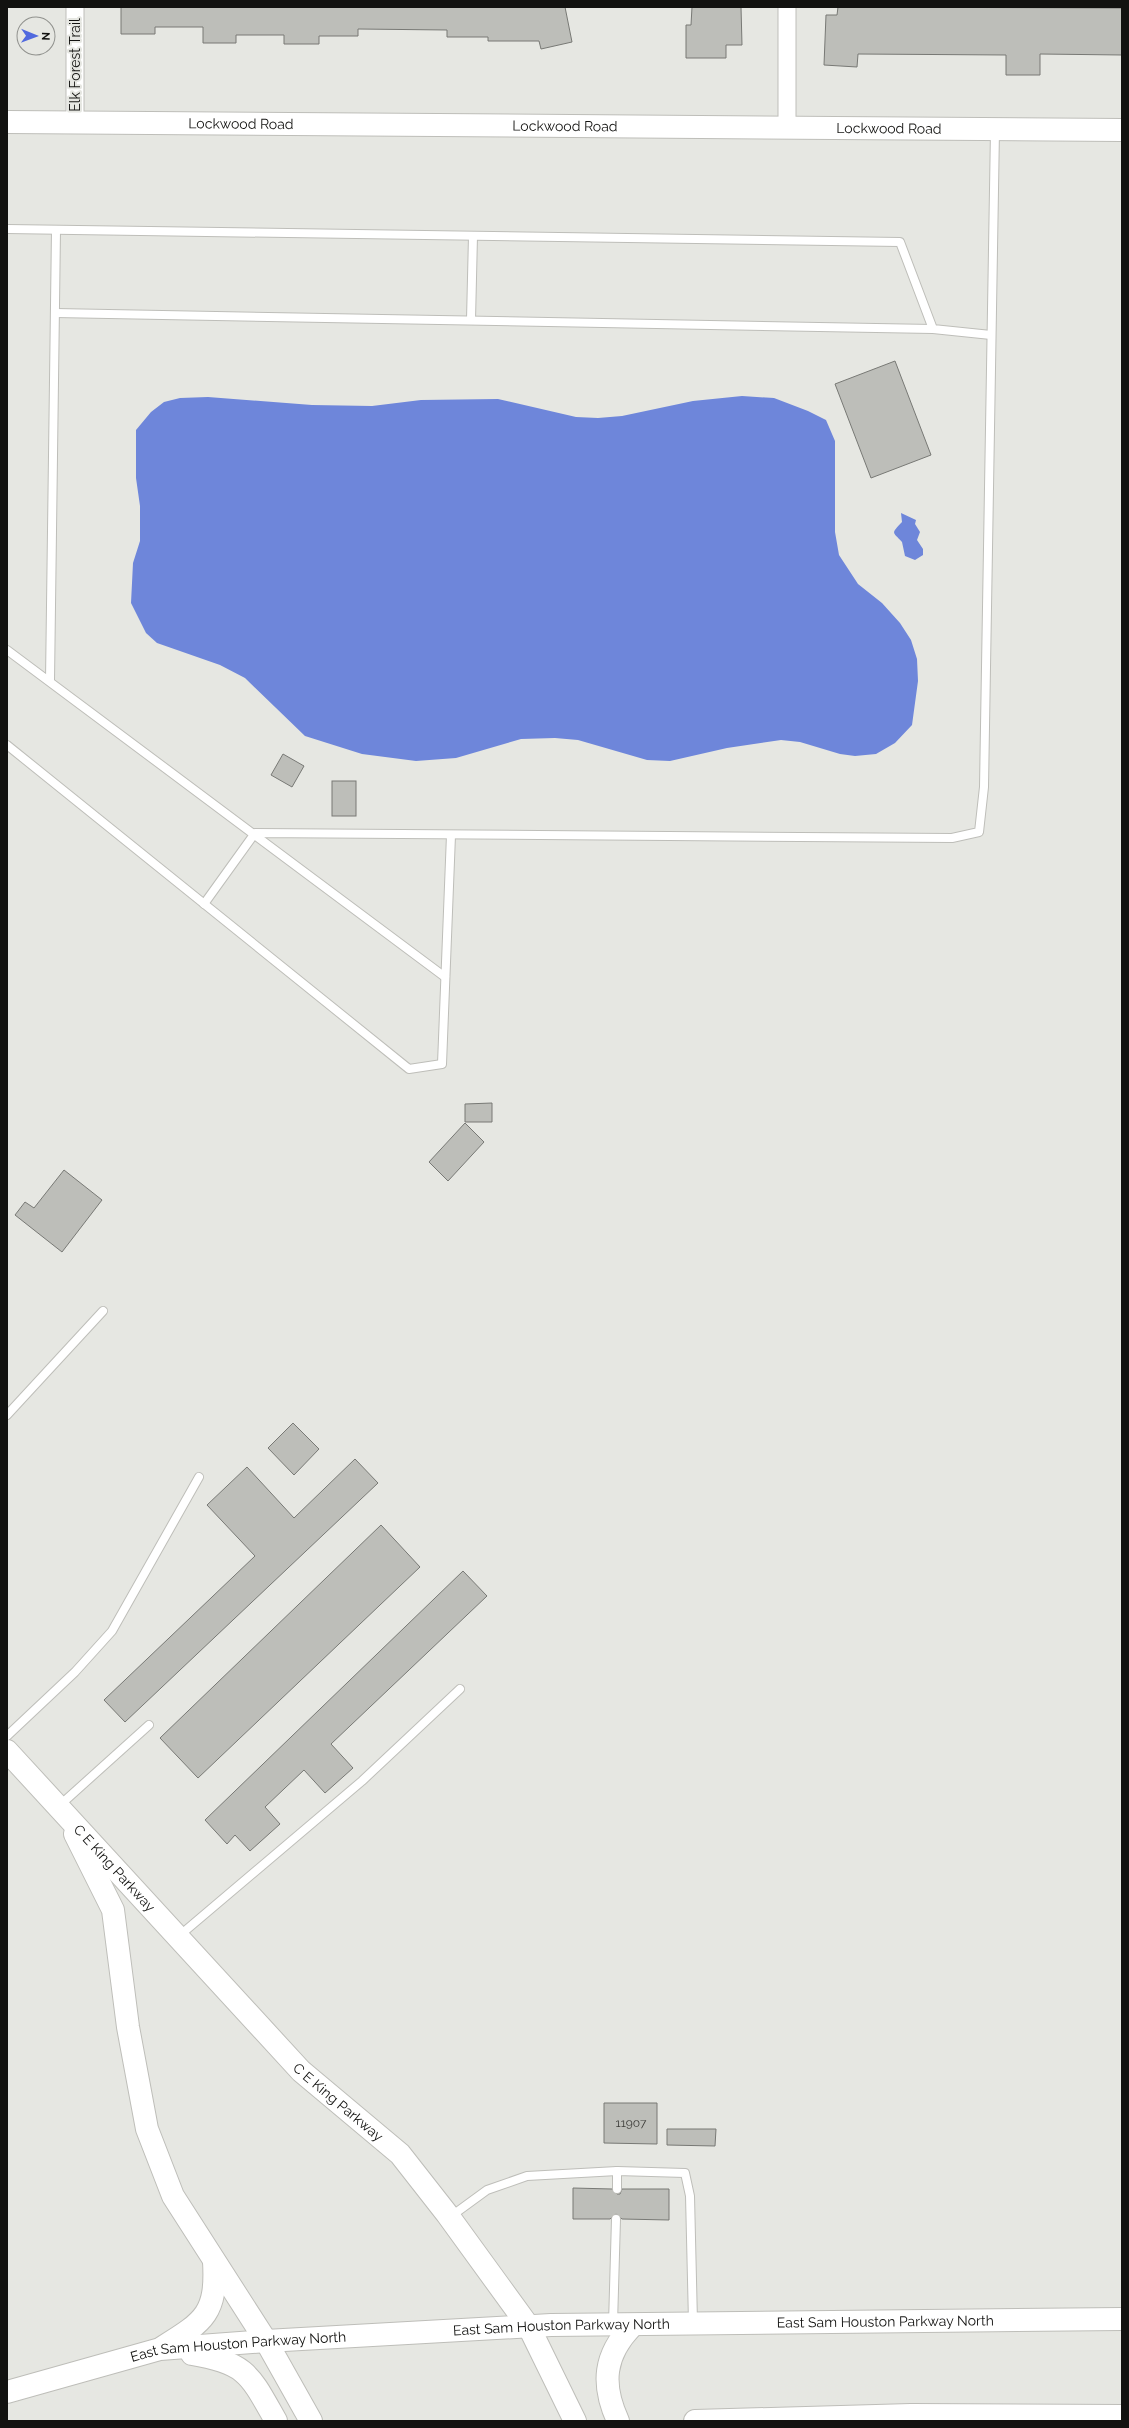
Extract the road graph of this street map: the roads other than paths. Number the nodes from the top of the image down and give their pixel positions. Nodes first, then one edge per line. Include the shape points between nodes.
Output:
1 (75, 7) edge
2 (787, 7) edge
3 (7, 122) edge
4 (75, 124) junction
5 (787, 129) junction
6 (995, 130) junction
7 (1122, 130) edge
8 (7, 229) edge
9 (56, 230) junction
10 (473, 236) junction
11 (55, 313) junction
12 (471, 320) junction
13 (934, 328) junction
14 (991, 335) junction
15 (7, 650) edge
16 (50, 681) junction
17 (7, 745) edge
18 (255, 833) junction
19 (451, 835) junction
20 (204, 904) junction
21 (445, 977) junction
22 (103, 1310) dead end
23 (7, 1415) edge
24 (199, 1478) dead end
25 (460, 1689) dead end
26 (149, 1725) dead end
27 (7, 1736) edge
28 (7, 1751) edge
29 (61, 1808) junction
30 (178, 1937) junction
31 (617, 2171) junction
32 (617, 2189) dead end
33 (450, 2217) junction
34 (616, 2219) dead end
35 (214, 2260) junction
36 (1122, 2320) edge
37 (693, 2325) junction
38 (623, 2326) junction
39 (528, 2327) junction
40 (266, 2341) junction
41 (160, 2348) junction
42 (7, 2392) edge
43 (1122, 2416) edge
44 (276, 2421) edge
45 (311, 2421) edge
46 (575, 2421) edge
47 (618, 2421) edge
48 (695, 2421) edge

1 - 4 street, Elk Forest Trail
2 - 5 street
3 - 4 main road, Lockwood Road
4 - 5 main road, Lockwood Road
5 - 6 main road, Lockwood Road
6 - 7 main road, Lockwood Road
6 - 14 lane
8 - 9 lane
9 - 10 lane
9 - 11 lane
10 - 12 lane
10 - 13 lane via 900,242
11 - 12 lane
11 - 16 lane
12 - 13 lane
13 - 14 lane
14 - 19 lane via 984,787 979,832 952,838
15 - 16 lane
16 - 18 lane
17 - 20 lane
18 - 19 lane
18 - 20 lane
18 - 21 lane
19 - 21 lane
20 - 21 lane via 409,1069 442,1064
22 - 23 lane
24 - 27 lane via 112,1631 74,1672
25 - 30 lane via 362,1781
26 - 29 lane
28 - 29 main road, C E King Parkway
29 - 30 main road, C E King Parkway
29 - 35 main road, C E King Parkway via 113,1910 128,2027 147,2129 173,2196
30 - 33 main road, C E King Parkway via 301,2071 400,2154
31 - 32 lane
31 - 33 lane via 527,2176 487,2190
31 - 37 lane via 685,2173 690,2196
33 - 39 main road, C E King Parkway
34 - 38 lane
35 - 40 main road, C E King Parkway
35 - 41 main road via 216,2288 208,2309 195,2327
36 - 37 main road, East Sam Houston Parkway North
37 - 38 main road, East Sam Houston Parkway North
38 - 39 main road, East Sam Houston Parkway North
38 - 47 main road via 610,2361 606,2382 611,2406
39 - 40 main road, East Sam Houston Parkway North
39 - 46 main road, C E King Parkway
40 - 41 main road, East Sam Houston Parkway North
40 - 45 main road, C E King Parkway
41 - 42 main road, East Sam Houston Parkway North
41 - 44 main road via 230,2362 255,2384
43 - 48 main road via 911,2415

